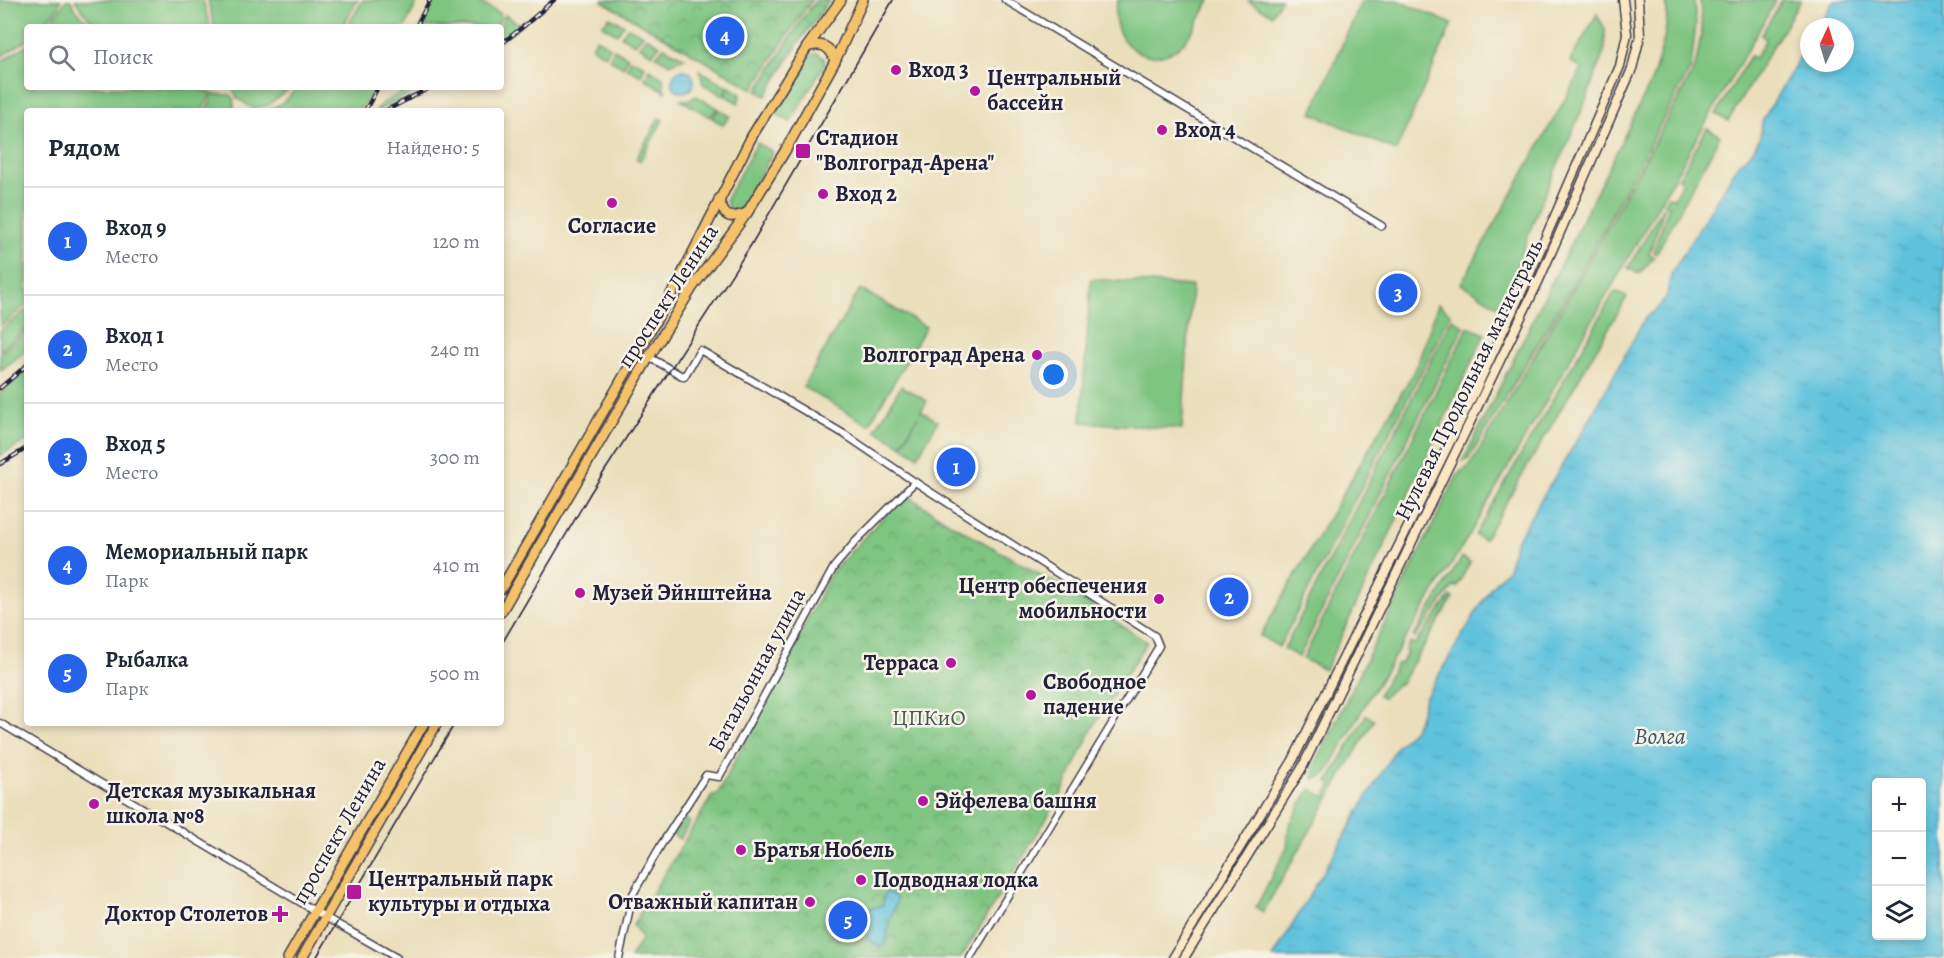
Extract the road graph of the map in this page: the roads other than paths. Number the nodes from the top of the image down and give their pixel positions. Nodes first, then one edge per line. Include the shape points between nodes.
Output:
1 (842, 0) edge
2 (863, 0) edge
3 (1005, 0) edge
4 (1623, 0) edge
5 (1638, 0) edge
6 (807, 47) junction
7 (836, 61) junction
8 (719, 199) junction
9 (747, 213) junction
10 (1382, 226) dead end
11 (649, 357) junction
12 (915, 482) junction
13 (504, 584) edge
14 (504, 607) edge
15 (0, 723) edge
16 (422, 726) edge
17 (435, 726) edge
18 (315, 910) junction
19 (325, 917) junction
20 (288, 958) edge
21 (302, 958) edge
22 (397, 958) edge
23 (619, 958) edge
24 (970, 958) edge
25 (1173, 958) edge
26 (1184, 958) edge

1 - 6 main road, проспект Ленина
2 - 7 main road, проспект Ленина
3 - 10 street
4 - 25 main road, Нулевая Продольная магистраль via 1627,34 1620,66 1475,391 1293,760
5 - 26 main road, Нулевая Продольная магистраль via 1640,36 1632,69 1539,280 1302,768
6 - 7 main road via 826,46
6 - 8 main road, проспект Ленина via 752,136
7 - 9 main road, проспект Ленина
8 - 9 main road via 726,215
8 - 13 main road, проспект Ленина via 677,284
9 - 11 main road, проспект Ленина via 692,288
11 - 12 street via 684,377 700,350 844,434
11 - 14 main road, проспект Ленина
12 - 23 street, Батальонная улица via 856,541 827,578 719,777 706,775 636,887
12 - 24 street via 1155,636 1159,646
15 - 18 street
16 - 18 main road, проспект Ленина
17 - 19 main road, проспект Ленина
18 - 19 street
18 - 20 main road, проспект Ленина
19 - 21 main road, проспект Ленина
19 - 22 street

